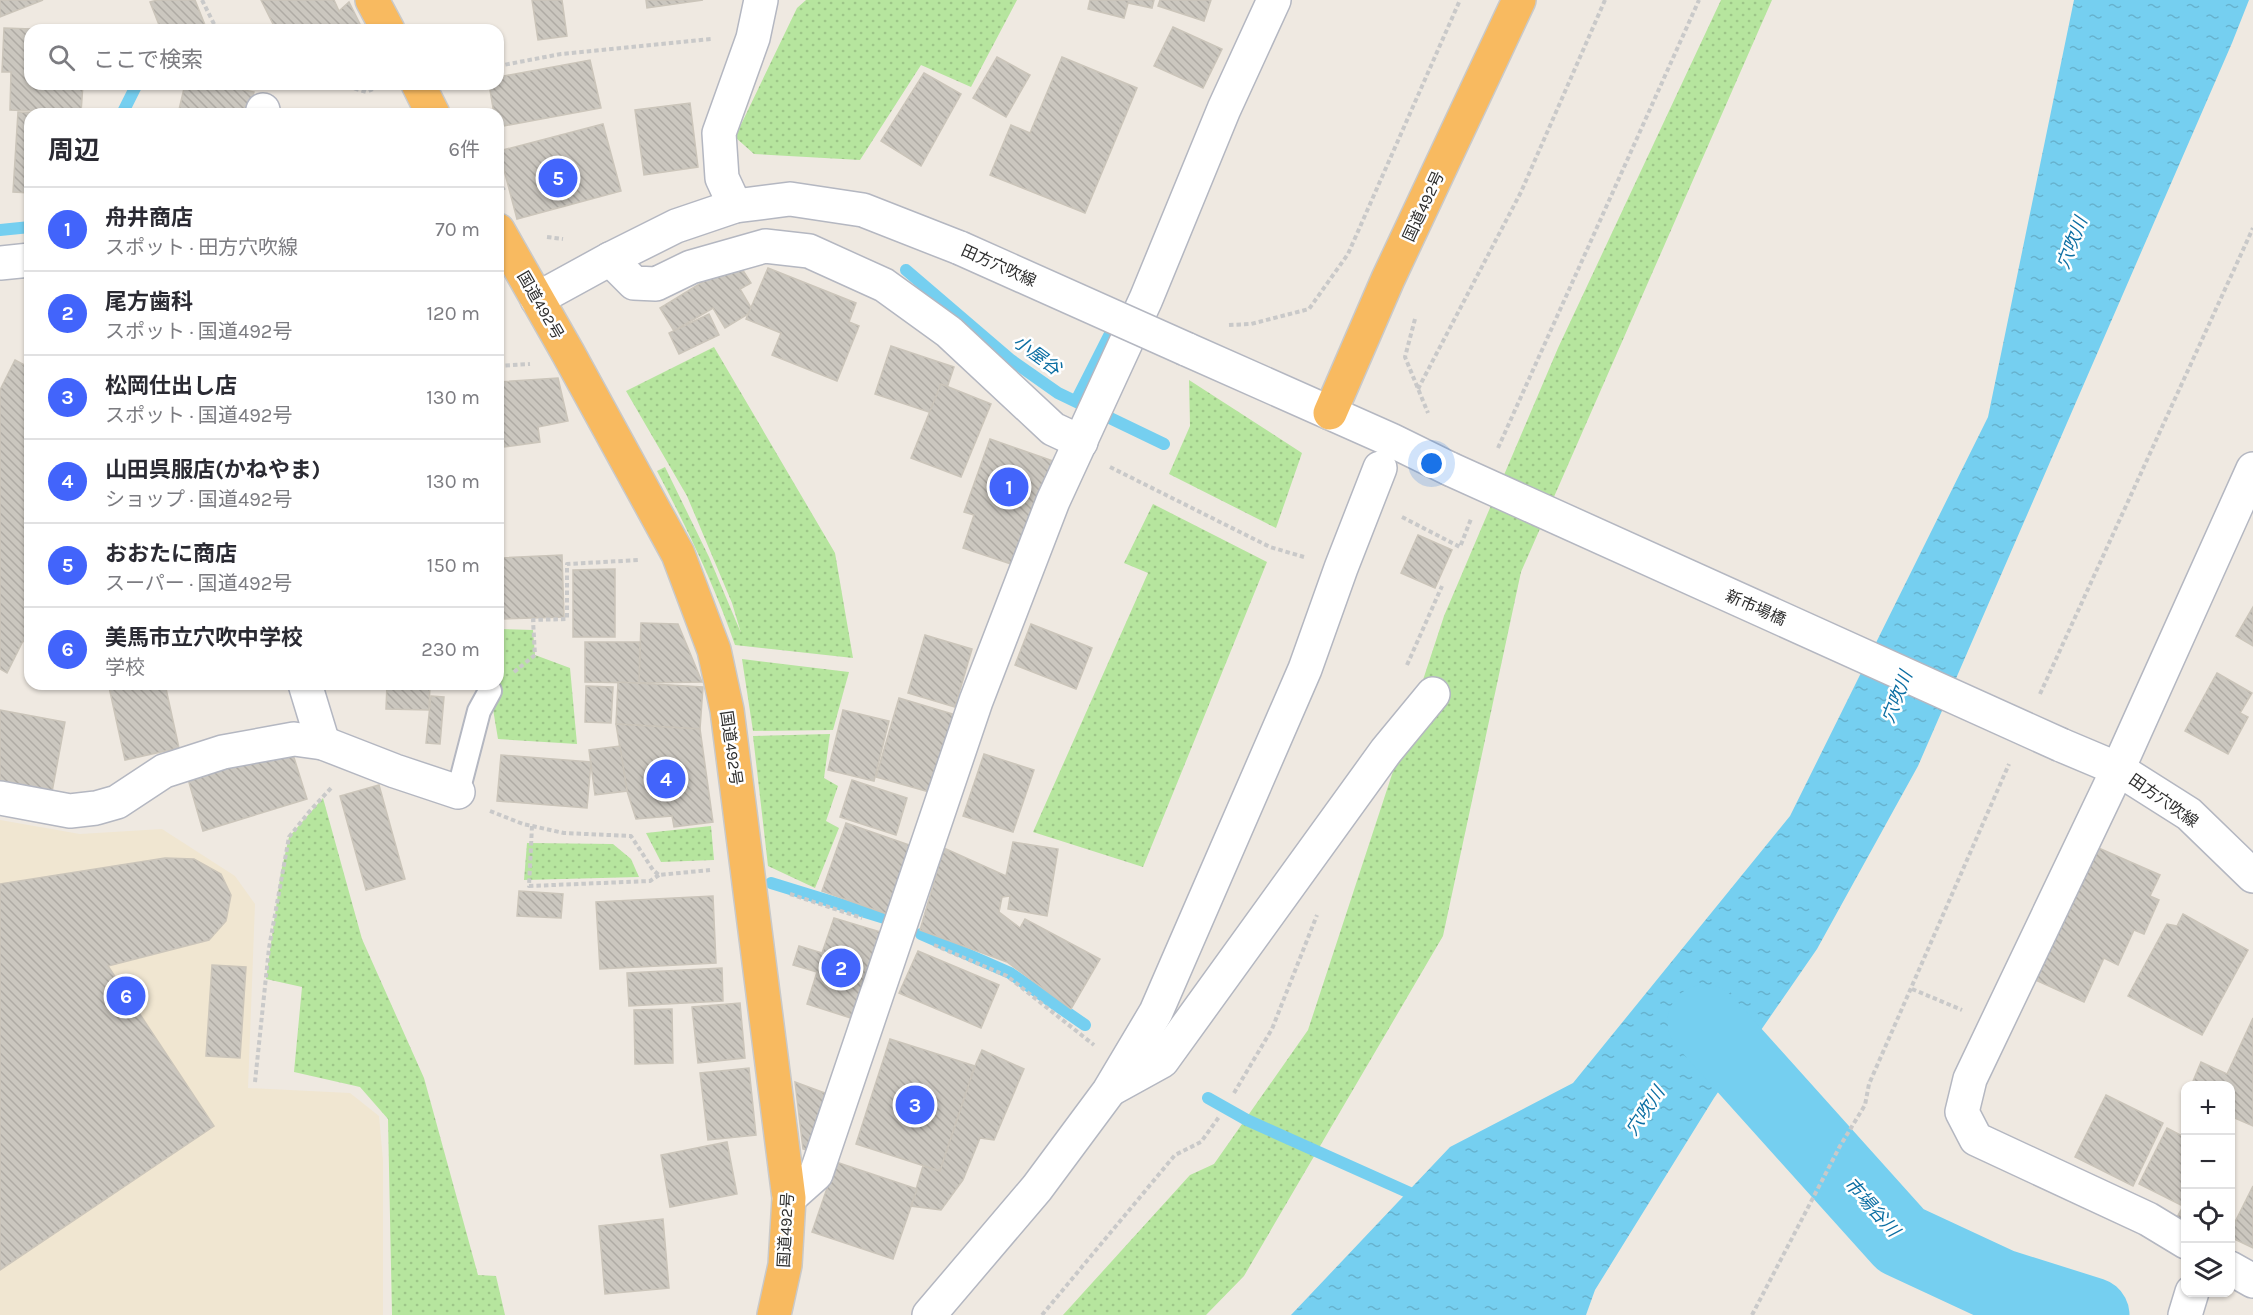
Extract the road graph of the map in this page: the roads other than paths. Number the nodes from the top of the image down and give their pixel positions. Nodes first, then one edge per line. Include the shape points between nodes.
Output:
1 (372, 0) edge
2 (761, 0) edge
3 (1274, 0) edge
4 (1519, 0) edge
5 (385, 24) edge
6 (421, 90) edge
7 (431, 108) edge
8 (735, 206) junction
9 (504, 241) edge
10 (610, 259) junction
11 (24, 261) edge
12 (0, 263) edge
13 (537, 299) junction
14 (1330, 413) junction
15 (1081, 442) junction
16 (1380, 468) dead end
17 (2253, 469) edge
18 (1450, 470) joint
19 (308, 690) edge
20 (490, 691) dead end
21 (1433, 694) dead end
22 (2061, 745) joint
23 (332, 746) junction
24 (2118, 769) junction
25 (458, 792) joint
26 (0, 798) edge
27 (2253, 876) edge
28 (1108, 1091) junction
29 (789, 1198) junction
30 (2181, 1239) edge
31 (2235, 1271) edge
32 (2253, 1281) edge
33 (2191, 1297) edge
34 (774, 1315) edge
35 (929, 1315) edge
36 (2186, 1315) edge

1 - 5 highway
2 - 8 street via 753,39 719,133 722,178
3 - 15 street
4 - 14 highway, 国道492号 via 1388,279
6 - 7 highway
8 - 10 street, 田方穴吹線 via 676,226
8 - 14 street, 田方穴吹線, bridge via 790,199 863,210 960,248
9 - 13 highway, 国道492号
10 - 13 street, 田方穴吹線
10 - 15 street via 634,283 656,284 691,267 765,246 808,251 884,285 949,332 1053,429
11 - 12 street
13 - 29 highway, 国道492号 via 678,554 714,650 727,710
14 - 18 street, 田方穴吹線
15 - 29 street via 1053,501 976,700 816,1174
16 - 28 street via 1305,669 1156,1012
17 - 24 street
18 - 22 street, 新市場橋, bridge
19 - 23 street
20 - 25 lane via 479,711
21 - 28 street via 1386,751 1162,1060
22 - 24 street, 田方穴吹線
23 - 25 street
23 - 26 street via 294,739 223,752 164,771 117,802 96,808 70,811
24 - 27 street, 田方穴吹線 via 2189,814
24 - 30 street via 1970,1079 1962,1112 1976,1139 2148,1219
28 - 35 street via 1037,1188
29 - 34 highway, 国道492号 via 786,1265
31 - 32 street
33 - 36 street

